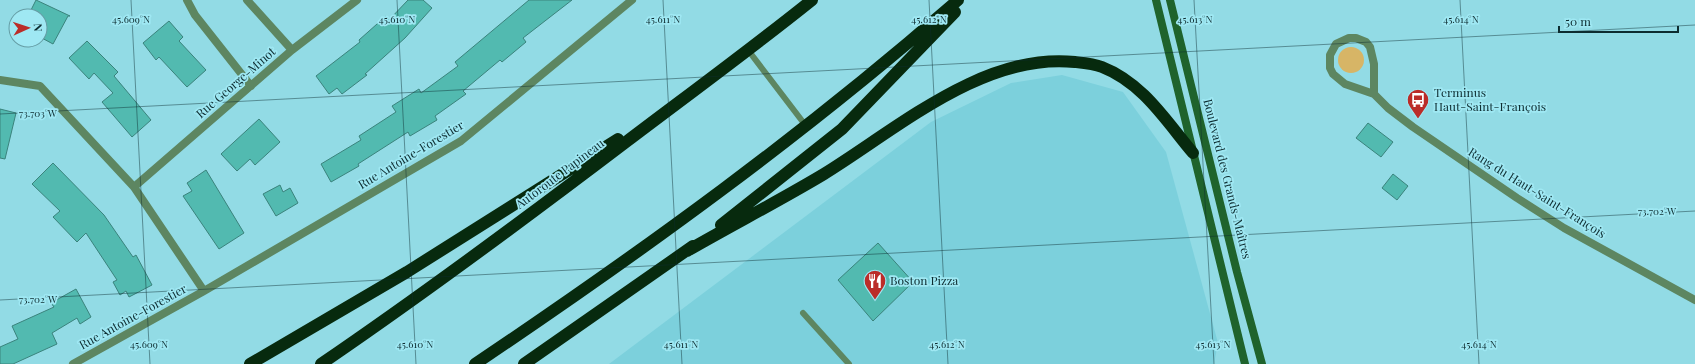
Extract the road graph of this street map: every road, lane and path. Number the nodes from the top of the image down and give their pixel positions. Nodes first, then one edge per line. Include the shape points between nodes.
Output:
1 (188, 0) edge
2 (247, 0) edge
3 (357, 0) edge
4 (632, 0) edge
5 (812, 0) edge
6 (958, 0) edge
7 (966, 0) edge
8 (1156, 0) edge
9 (1170, 0) edge
10 (292, 50) junction
11 (748, 50) junction
12 (0, 80) edge
13 (251, 86) junction
14 (692, 93) junction
15 (1374, 94) junction
16 (806, 126) junction
17 (1193, 153) junction
18 (134, 187) junction
19 (687, 251) junction
20 (204, 292) junction
21 (1695, 300) edge
22 (803, 313) dead end
23 (74, 364) edge
24 (250, 364) edge
25 (321, 364) edge
26 (475, 364) edge
27 (524, 364) edge
28 (849, 364) edge
29 (1245, 364) edge
30 (1262, 364) edge

1 - 13 street via 195,15
2 - 10 street
3 - 10 street, Rue George-Minot
4 - 20 street, Rue Antoine-Forestier via 461,141
5 - 11 highway, Autoroute Papineau
6 - 16 highway
7 - 19 highway via 842,130
8 - 17 street
9 - 30 street, Boulevard des Grands-Maîtres
10 - 13 street, Rue George-Minot
11 - 14 highway, Autoroute Papineau
11 - 16 lane
12 - 18 street, Rue Antoine-Forestier via 40,86
13 - 18 street, Rue George-Minot
14 - 24 highway via 440,252
14 - 25 highway, Autoroute Papineau via 456,268
15 - 15 street, Rang du Haut-Saint-François via 1374,64 1370,47 1366,42 1356,38 1349,38 1336,44 1329,62 1333,74 1345,84
15 - 21 street, Rang du Haut-Saint-François via 1413,127 1511,194 1564,228
16 - 26 highway via 663,234
17 - 19 highway via 1145,94 1116,73 1100,66 1064,61 1022,64 964,86 824,174
17 - 29 street
18 - 20 street, Rue Antoine-Forestier
19 - 27 highway
20 - 23 street, Rue Antoine-Forestier
22 - 28 lane

